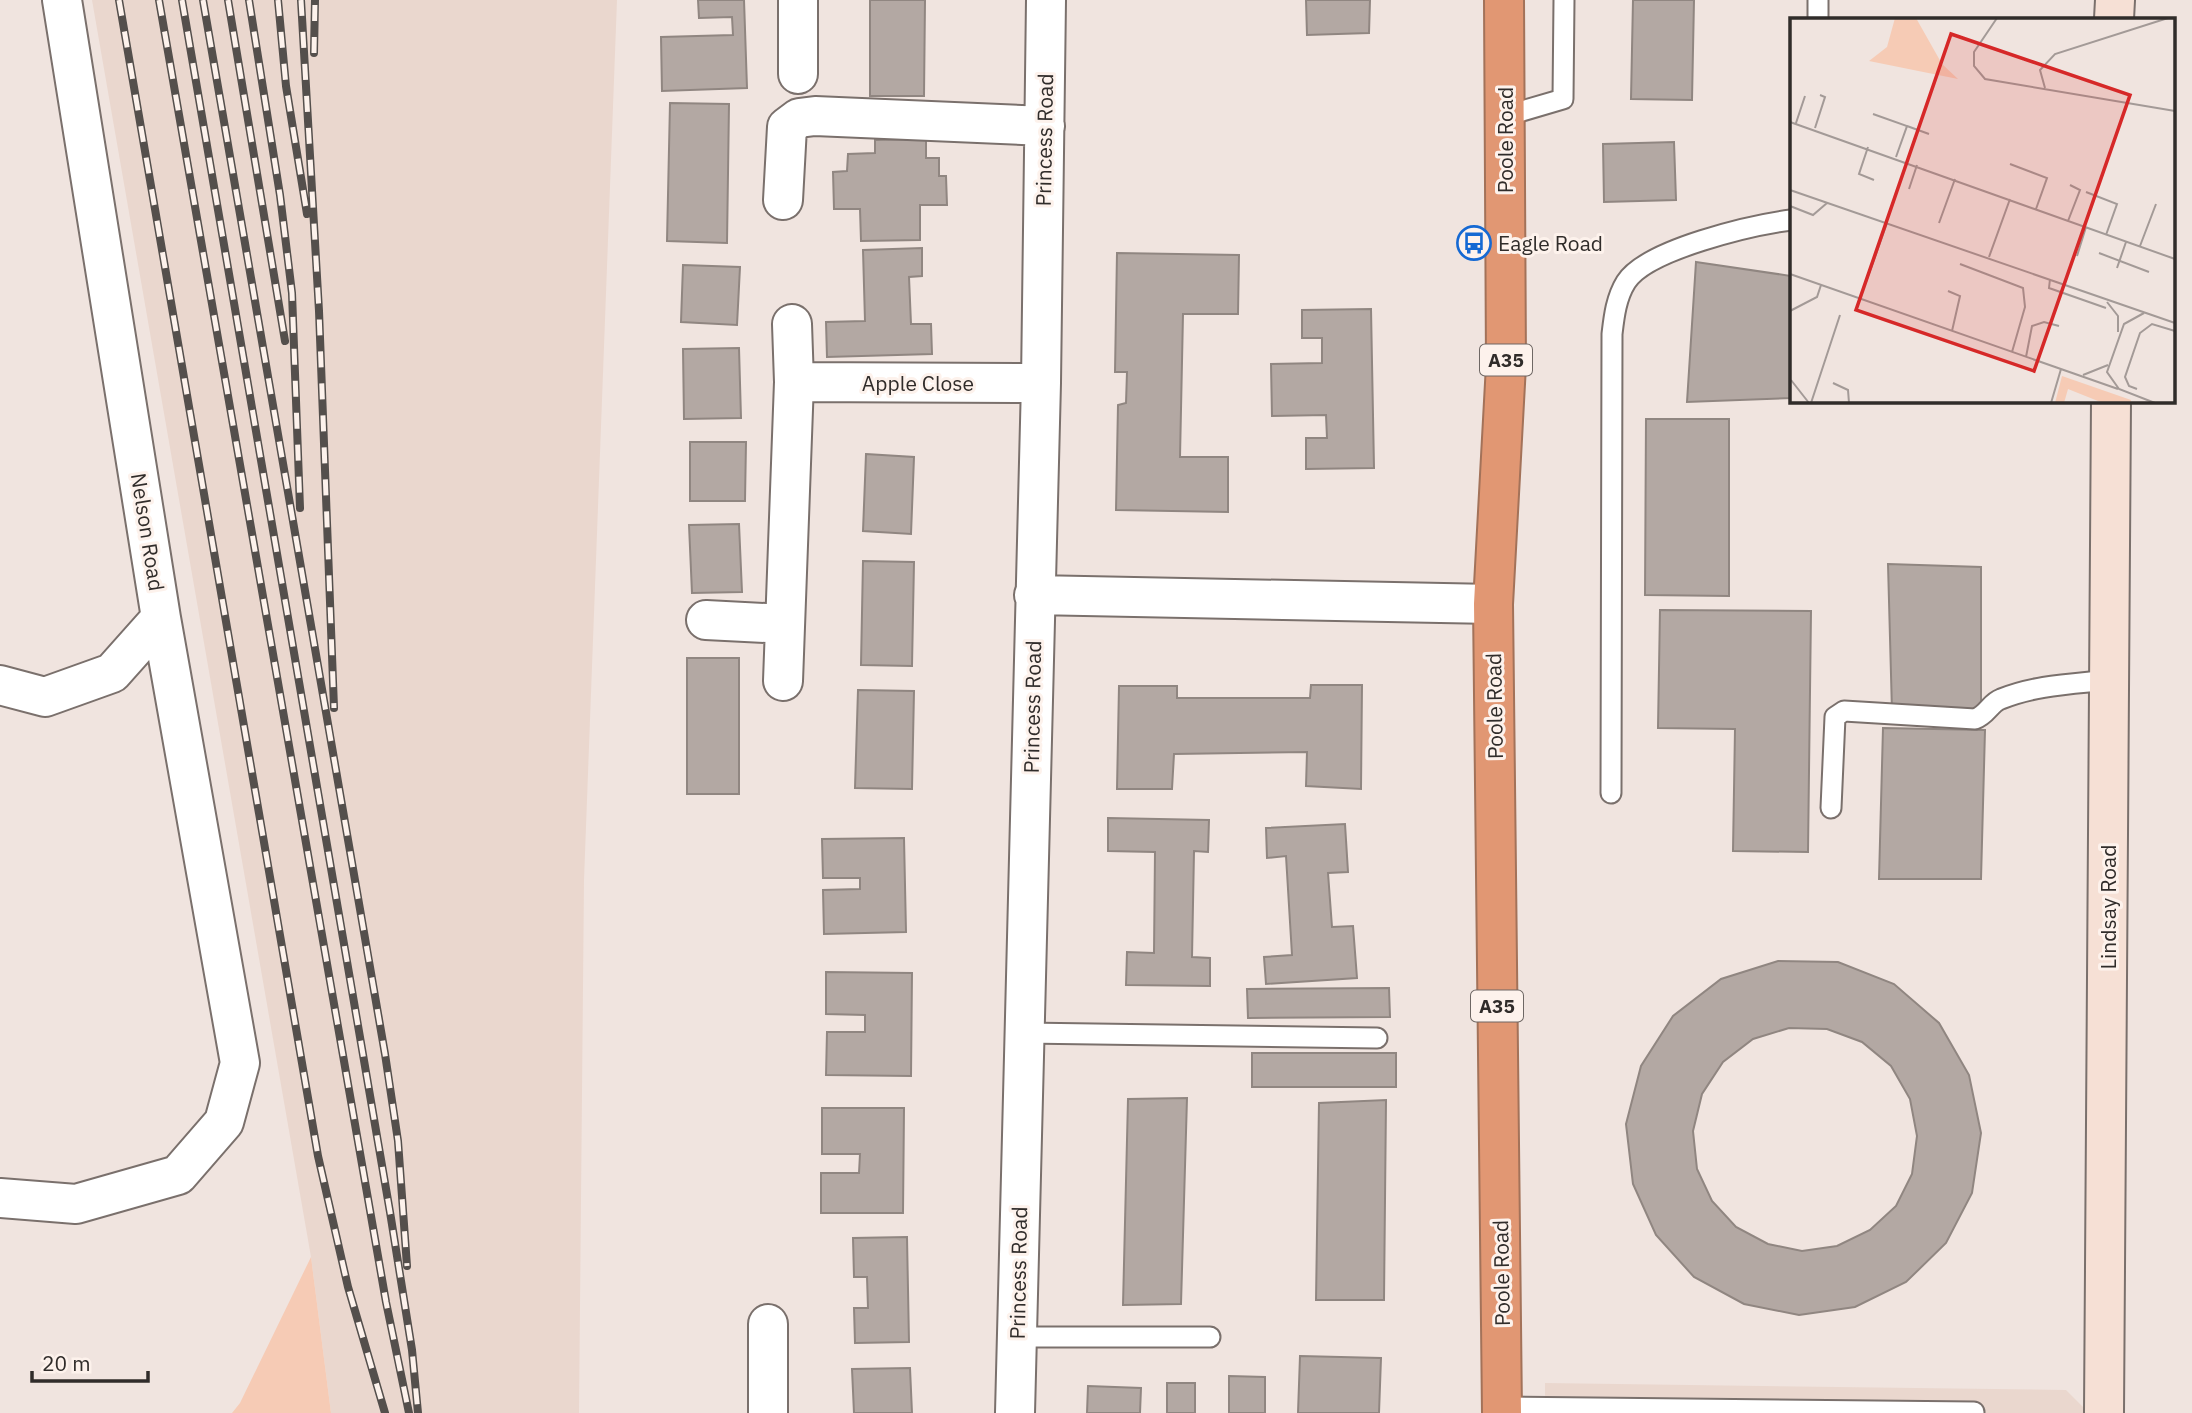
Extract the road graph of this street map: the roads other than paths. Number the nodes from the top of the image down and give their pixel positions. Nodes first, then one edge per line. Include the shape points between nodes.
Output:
1 (62, 0) edge
2 (798, 0) edge
3 (1046, 0) edge
4 (1504, 0) edge
5 (1564, 0) edge
6 (1818, 0) edge
7 (2115, 0) edge
8 (1818, 18) edge
9 (2115, 18) edge
10 (798, 74) dead end
11 (1505, 116) junction
12 (1045, 125) junction
13 (783, 200) dead end
14 (1790, 220) edge
15 (792, 324) dead end
16 (794, 382) junction
17 (1041, 383) junction
18 (2112, 402) edge
19 (1034, 595) junction
20 (1493, 604) junction
21 (162, 618) junction
22 (706, 620) dead end
23 (785, 624) junction
24 (2109, 680) junction
25 (783, 681) dead end
26 (0, 685) edge
27 (1611, 793) dead end
28 (1832, 808) dead end
29 (1024, 1033) junction
30 (1377, 1038) dead end
31 (0, 1198) edge
32 (768, 1324) dead end
33 (1016, 1337) junction
34 (1210, 1337) dead end
35 (1502, 1410) edge
36 (1974, 1412) edge
37 (768, 1413) edge
38 (1014, 1413) edge
39 (2104, 1413) edge

1 - 21 street, Nelson Road
2 - 10 street
3 - 12 street, Princess Road
4 - 11 highway, Poole Road / A35
5 - 11 lane via 1563,99
6 - 8 lane
7 - 9 street
11 - 20 highway, Poole Road / A35 via 1506,365
12 - 13 street via 799,118 787,127
12 - 17 street, Princess Road
14 - 27 lane via 1761,224 1679,249 1642,266 1626,282 1616,308 1612,334
15 - 16 street
16 - 17 street, Apple Close
16 - 23 street
17 - 19 street, Princess Road
18 - 24 street, Lindsay Road
19 - 20 street
19 - 29 street, Princess Road
20 - 35 highway, Poole Road / A35
21 - 26 street via 112,673 45,697
21 - 31 street, Nelson Road via 240,1063 224,1122 178,1175 76,1205
22 - 23 street
23 - 25 street
24 - 28 lane via 2024,690 1996,700 1975,719 1844,711 1835,717
24 - 39 street, Lindsay Road
29 - 30 lane
29 - 33 street, Princess Road
32 - 37 street
33 - 34 lane
33 - 38 street, Princess Road
35 - 36 lane

